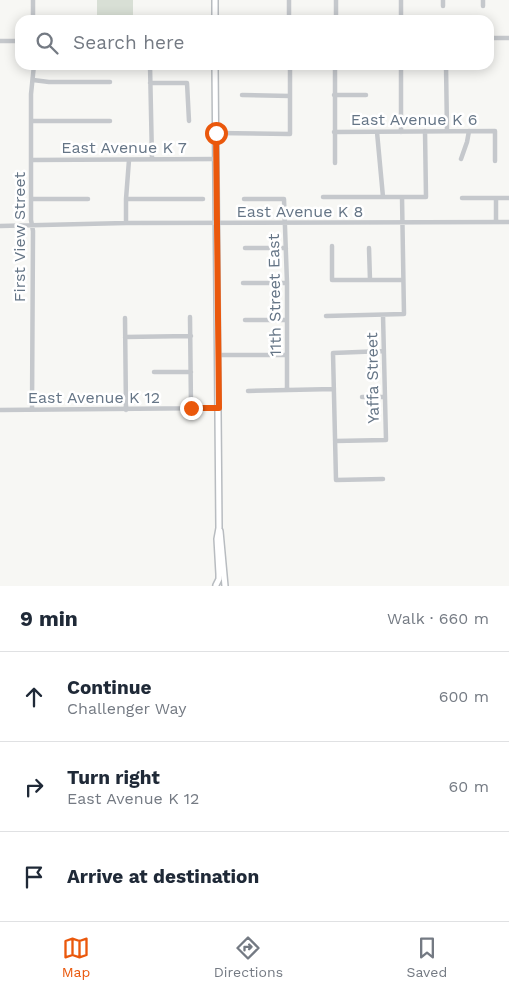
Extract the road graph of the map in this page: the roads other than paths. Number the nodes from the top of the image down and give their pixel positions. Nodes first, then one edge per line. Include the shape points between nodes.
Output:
1 (33, 0) edge
2 (215, 0) edge
3 (289, 0) edge
4 (336, 0) edge
5 (401, 0) edge
6 (483, 0) edge
7 (483, 6) dead end
8 (33, 15) edge
9 (215, 15) edge
10 (289, 15) edge
11 (336, 15) edge
12 (401, 15) edge
13 (494, 38) edge
14 (509, 38) edge
15 (0, 41) edge
16 (15, 41) edge
17 (34, 70) edge
18 (150, 70) edge
19 (215, 70) edge
20 (290, 70) edge
21 (335, 70) edge
22 (401, 70) edge
23 (446, 70) edge
24 (33, 80) junction
25 (110, 82) dead end
26 (150, 83) junction
27 (242, 95) dead end
28 (334, 95) junction
29 (366, 95) dead end
30 (290, 96) junction
31 (31, 121) junction
32 (110, 121) dead end
33 (189, 121) dead end
34 (425, 131) junction
35 (446, 131) junction
36 (469, 131) junction
37 (334, 132) junction
38 (377, 132) junction
39 (401, 132) junction
40 (216, 133) junction
41 (152, 159) junction
42 (216, 159) junction
43 (461, 159) dead end
44 (31, 160) junction
45 (129, 160) junction
46 (495, 161) dead end
47 (335, 163) dead end
48 (323, 197) dead end
49 (382, 197) junction
50 (402, 197) junction
51 (31, 198) junction
52 (126, 198) junction
53 (462, 198) dead end
54 (496, 198) junction
55 (509, 198) edge
56 (88, 199) dead end
57 (203, 199) dead end
58 (244, 199) dead end
59 (496, 222) junction
60 (509, 222) edge
61 (126, 223) junction
62 (217, 223) junction
63 (402, 223) junction
64 (285, 224) junction
65 (0, 226) edge
66 (32, 226) junction
67 (332, 246) dead end
68 (244, 248) dead end
69 (286, 248) junction
70 (369, 248) dead end
71 (370, 280) junction
72 (403, 280) junction
73 (243, 283) dead end
74 (287, 284) junction
75 (384, 315) junction
76 (326, 316) dead end
77 (125, 318) dead end
78 (190, 318) dead end
79 (244, 320) dead end
80 (287, 320) junction
81 (191, 336) junction
82 (125, 337) junction
83 (384, 352) junction
84 (218, 355) junction
85 (287, 355) junction
86 (154, 372) dead end
87 (190, 372) junction
88 (334, 389) junction
89 (287, 390) junction
90 (248, 391) dead end
91 (362, 397) dead end
92 (385, 397) junction
93 (191, 408) junction
94 (219, 408) junction
95 (0, 410) edge
96 (32, 410) junction
97 (126, 410) junction
98 (335, 441) junction
99 (383, 479) dead end
100 (219, 528) junction
101 (215, 586) edge
102 (225, 586) edge

1 - 8 street
2 - 9 main road
3 - 10 street
4 - 11 street
5 - 12 street
6 - 7 street
13 - 14 street
15 - 16 street
17 - 24 street, First View Street
18 - 26 street
19 - 40 main road
20 - 30 street
21 - 28 street
22 - 39 street
23 - 35 street
24 - 25 street
24 - 31 street, First View Street
26 - 33 street via 187,83
26 - 41 street
27 - 30 street
28 - 29 street
28 - 37 street
30 - 40 street via 290,134
31 - 32 street
31 - 44 street, First View Street
34 - 35 street, East Avenue K 6
34 - 39 street, East Avenue K 6
34 - 50 street via 426,197
35 - 36 street, East Avenue K 6
36 - 43 street
36 - 46 street, East Avenue K 6 via 495,131
37 - 38 street, East Avenue K 6
37 - 47 street
38 - 39 street, East Avenue K 6
38 - 49 street
40 - 42 main road
41 - 42 street, East Avenue K 7
41 - 45 street, East Avenue K 7
42 - 62 main road
44 - 45 street, East Avenue K 7
44 - 51 street, First View Street
45 - 52 street
48 - 49 street
49 - 50 street
50 - 63 street
51 - 56 street
51 - 66 street, First View Street
52 - 57 street
52 - 61 street
53 - 54 street
54 - 55 street
54 - 59 street
58 - 64 street, 11th Street East via 284,199
59 - 60 street, East Avenue K 8
59 - 63 street, East Avenue K 8
61 - 62 street, East Avenue K 8
61 - 66 street, East Avenue K 8
62 - 64 street, East Avenue K 8
62 - 84 main road
63 - 64 street, East Avenue K 8
63 - 72 street
64 - 69 street, 11th Street East
65 - 66 street, East Avenue K 8
66 - 96 street, First View Street
67 - 71 street via 332,280
68 - 69 street
69 - 74 street, 11th Street East
70 - 71 street
71 - 72 street
72 - 75 street via 404,314
73 - 74 street
74 - 80 street, 11th Street East
75 - 76 street
75 - 83 street, Yaffa Street
77 - 82 street
78 - 81 street
79 - 80 street
80 - 85 street, 11th Street East
81 - 82 street
81 - 87 street
82 - 97 street
83 - 88 street via 333,353
83 - 92 street, Yaffa Street
84 - 85 street
84 - 94 main road
85 - 89 street, 11th Street East
86 - 87 street
87 - 93 street
88 - 89 street
88 - 98 street
89 - 90 street
91 - 92 street
92 - 98 street, Yaffa Street via 386,440
93 - 94 street, East Avenue K 12
93 - 97 street, East Avenue K 12
94 - 100 main road
95 - 96 street, East Avenue K 12
96 - 97 street, East Avenue K 12
98 - 99 street via 336,480
100 - 101 main road via 219,577
100 - 102 main road
101 - 102 main road

